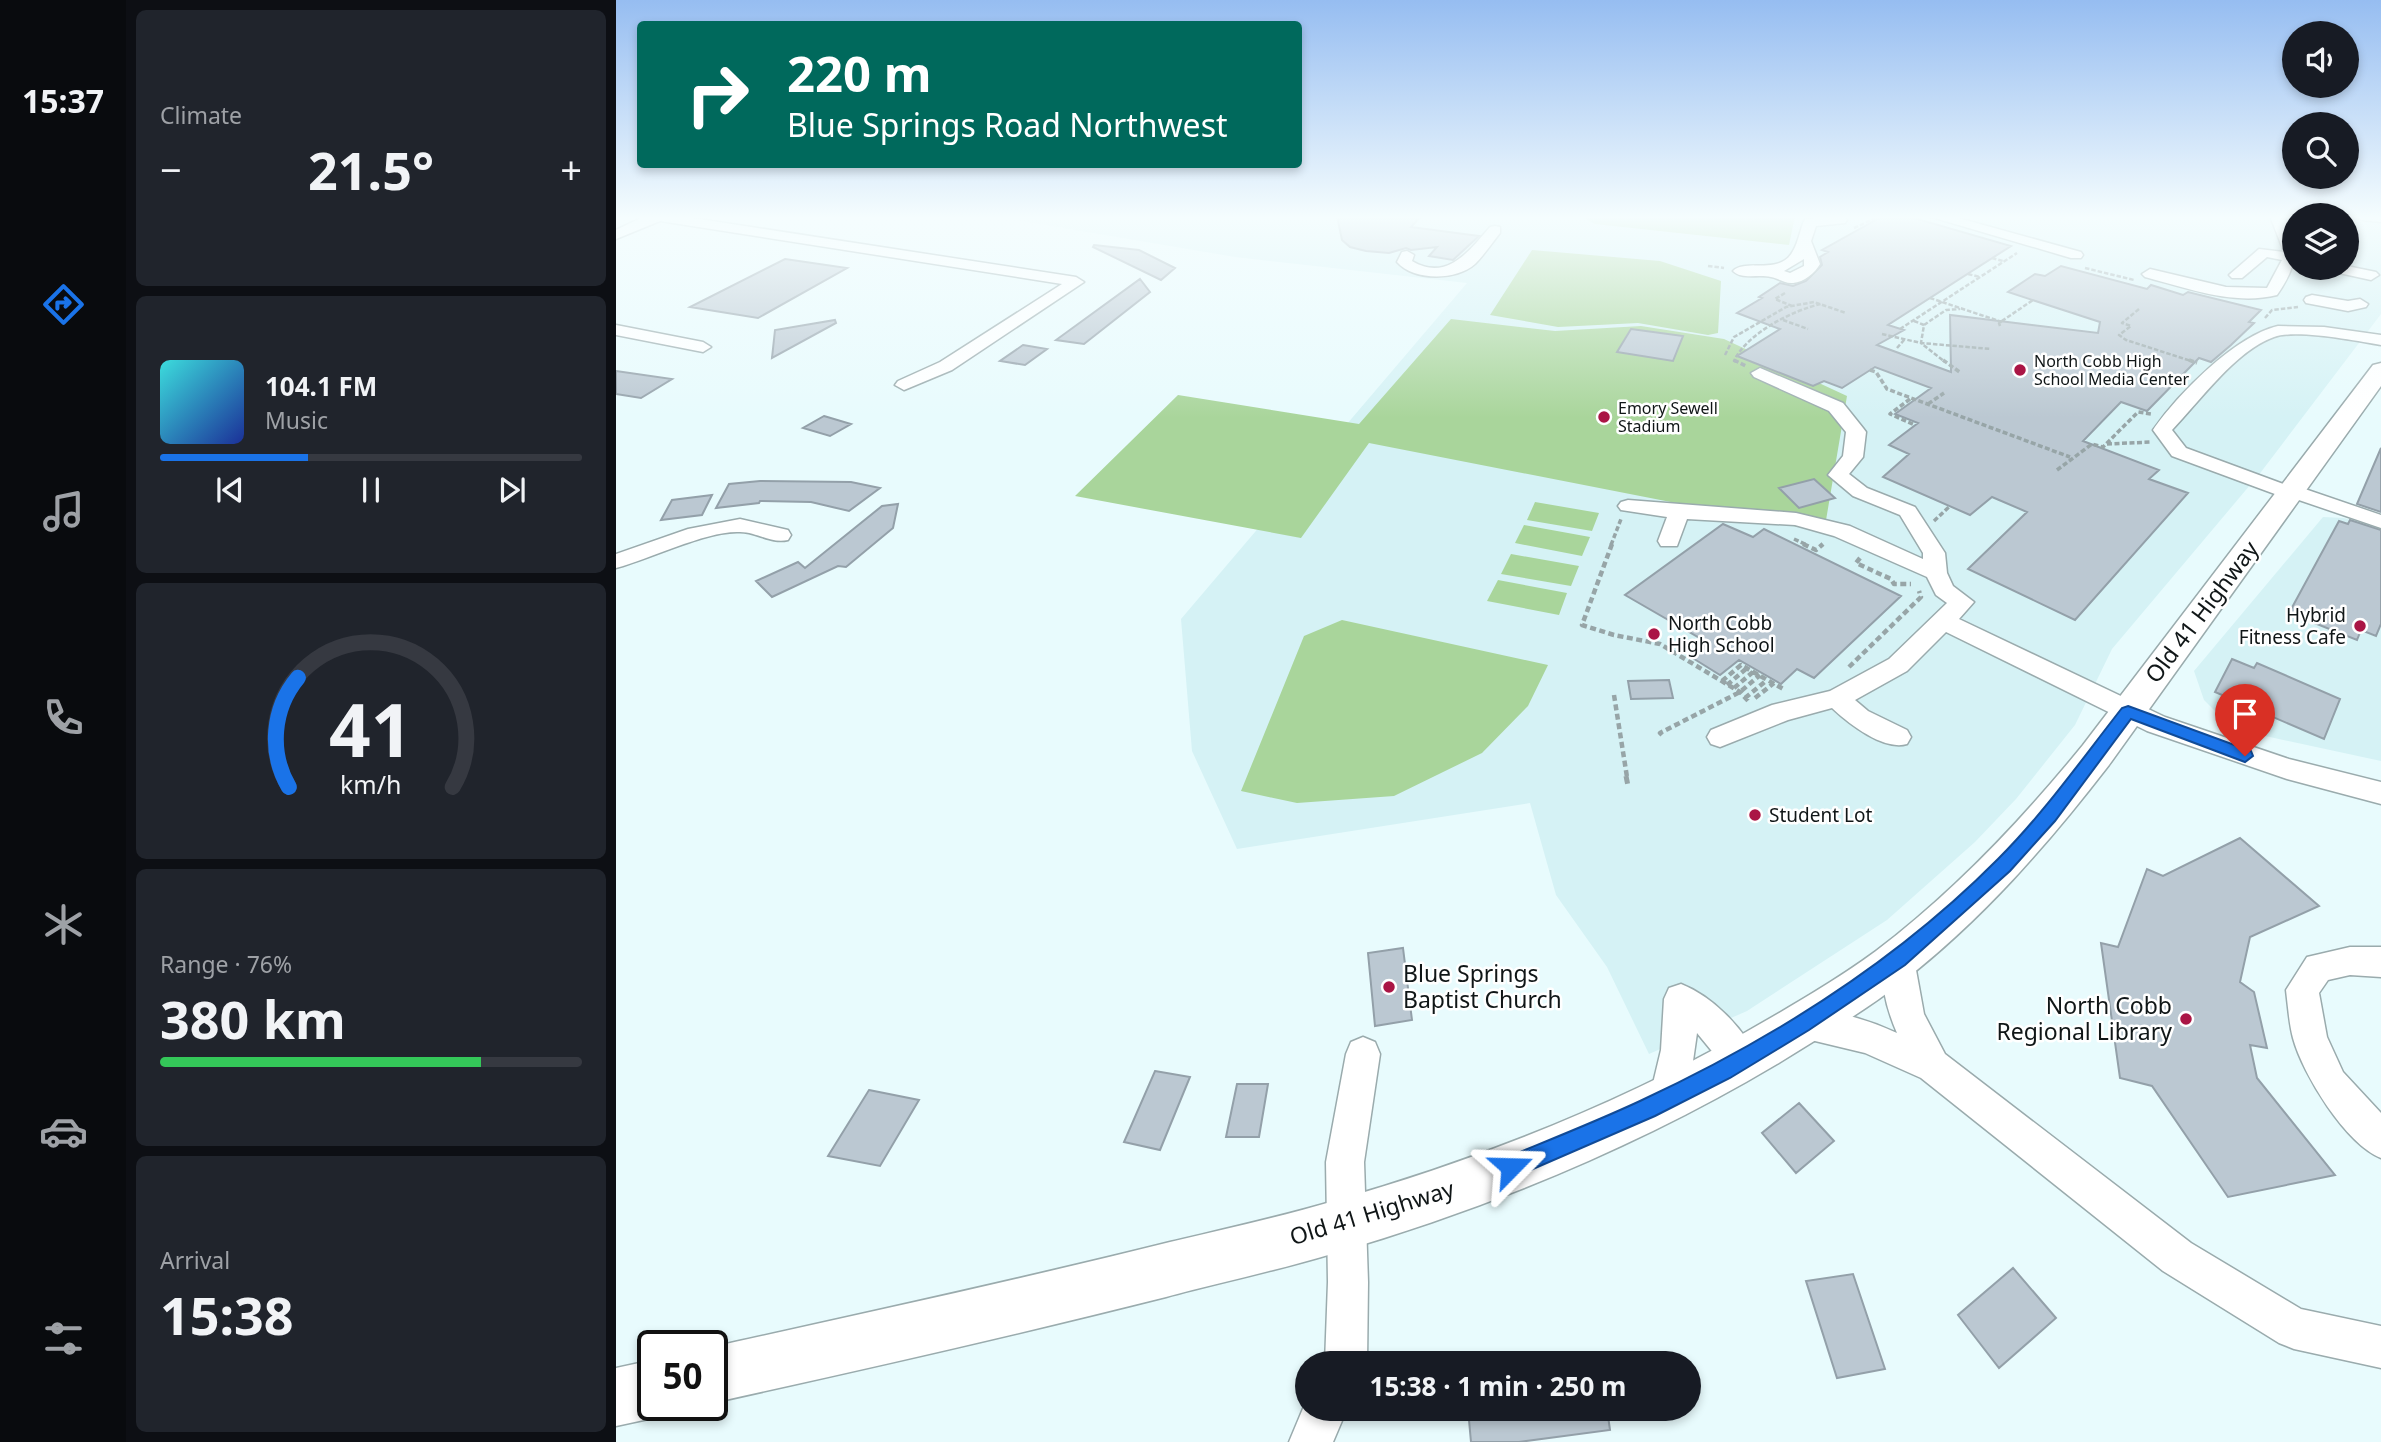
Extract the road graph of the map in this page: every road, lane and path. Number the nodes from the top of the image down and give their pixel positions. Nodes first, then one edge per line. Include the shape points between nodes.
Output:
1 (1074, 283) edge
2 (1970, 283) edge
3 (2190, 283) edge
4 (2277, 283) edge
5 (1930, 298) dead end
6 (2032, 300) dead end
7 (2312, 300) dead end
8 (1942, 302) junction
9 (1822, 304) junction
10 (2360, 304) dead end
11 (1964, 309) junction
12 (2139, 309) dead end
13 (1846, 313) dead end
14 (1782, 320) junction
15 (1914, 321) junction
16 (1924, 325) junction
17 (1808, 329) dead end
18 (1900, 329) dead end
19 (616, 331) edge
20 (1882, 334) dead end
21 (1904, 340) junction
22 (2381, 340) edge
23 (1922, 343) junction
24 (703, 347) dead end
25 (1897, 348) dead end
26 (1991, 349) dead end
27 (1725, 355) dead end
28 (1870, 370) dead end
29 (2218, 370) junction
30 (2381, 370) edge
31 (1760, 373) joint
32 (1961, 373) dead end
33 (904, 385) dead end
34 (1944, 393) dead end
35 (1911, 398) junction
36 (1928, 405) junction
37 (2163, 415) dead end
38 (1915, 425) dead end
39 (2171, 442) junction
40 (2106, 444) junction
41 (2070, 457) junction
42 (2057, 470) dead end
43 (2291, 492) junction
44 (1625, 507) joint
45 (1679, 512) junction
46 (2381, 522) edge
47 (780, 535) dead end
48 (1787, 535) dead end
49 (1828, 540) dead end
50 (1669, 541) dead end
51 (1851, 551) dead end
52 (616, 561) edge
53 (1936, 573) junction
54 (1942, 620) junction
55 (1747, 668) junction
56 (1845, 670) dead end
57 (1753, 672) junction
58 (1760, 675) junction
59 (1768, 680) junction
60 (1722, 681) junction
61 (1774, 683) junction
62 (1727, 685) junction
63 (1734, 688) junction
64 (1740, 692) junction
65 (1614, 695) dead end
66 (1775, 695) dead end
67 (1766, 698) dead end
68 (1837, 698) junction
69 (1747, 701) junction
70 (2128, 712) junction
71 (1662, 735) dead end
72 (1720, 737) dead end
73 (1898, 737) dead end
74 (1628, 786) dead end
75 (2381, 793) edge
76 (1898, 959) junction
77 (2381, 962) edge
78 (1802, 1024) junction
79 (1363, 1054) dead end
80 (1741, 1060) junction
81 (1933, 1066) junction
82 (1667, 1100) junction
83 (2381, 1140) edge
84 (1346, 1224) junction
85 (2381, 1347) edge
86 (1346, 1351) edge
87 (728, 1371) edge
88 (637, 1392) edge
89 (616, 1397) edge
90 (1320, 1421) edge
91 (1311, 1442) edge

1 - 33 street via 946,366
2 - 8 path
3 - 4 street via 2254,295 2272,292
5 - 8 path
6 - 11 path via 2001,324
7 - 10 street
8 - 11 path
8 - 15 path
9 - 13 path
9 - 14 path via 1798,309
9 - 27 path via 1786,307 1734,337
11 - 16 path via 1946,310
12 - 29 path via 2122,323 2131,326 2119,335
14 - 17 path
14 - 31 path via 1740,346 1734,361
15 - 16 path
15 - 18 path
16 - 23 path
19 - 24 street
20 - 21 path
21 - 23 path
21 - 25 path
22 - 29 street via 2307,331 2271,332
23 - 26 path
23 - 32 path
28 - 35 path via 1887,389
29 - 39 street via 2162,430
30 - 43 main road, Old 41 Highway
31 - 53 street via 1836,407 1856,432 1853,457 1838,475 1860,492 1908,510 1934,553
34 - 36 path
35 - 36 path
35 - 38 path via 1889,414
36 - 41 path
37 - 40 path via 2138,412
39 - 40 path
39 - 43 street via 2179,452
40 - 41 path via 2092,444 2082,454
41 - 42 path
43 - 46 street
43 - 70 main road, Old 41 Highway
44 - 45 street
44 - 60 path via 1582,625 1660,644
45 - 50 street
45 - 53 street via 1796,519 1842,531
47 - 52 street via 740,525 696,534
48 - 49 path via 1816,550
51 - 56 path via 1862,556 1856,562 1894,584 1916,584 1921,597
53 - 54 street via 1944,590 1962,602
54 - 68 street via 1898,665
54 - 70 street
55 - 57 path
55 - 60 path via 1741,665
55 - 62 path
57 - 58 path
57 - 63 path
58 - 59 path
58 - 64 path
59 - 61 path
59 - 69 path
60 - 62 path
61 - 66 path via 1788,691
61 - 69 path
62 - 63 path
63 - 64 path
64 - 69 path
64 - 71 path
65 - 74 path
67 - 69 path
68 - 72 street via 1781,712
68 - 73 street via 1859,718
70 - 75 street via 2259,760
70 - 76 main road, Old 41 Highway via 2049,816 2003,866
76 - 78 main road, Old 41 Highway
76 - 81 street via 1907,1020
77 - 83 street via 2318,967 2302,990 2310,1039 2331,1084
78 - 80 main road, Old 41 Highway
78 - 81 street via 1868,1037
79 - 84 street via 1345,1162
80 - 82 main road, Old 41 Highway
80 - 82 street via 1704,1016 1681,999 1682,1035
81 - 85 street via 2177,1257 2294,1328
82 - 84 main road, Old 41 Highway via 1485,1177
84 - 86 street
84 - 87 main road, Old 41 Highway via 1074,1294
88 - 89 main road
90 - 91 street

